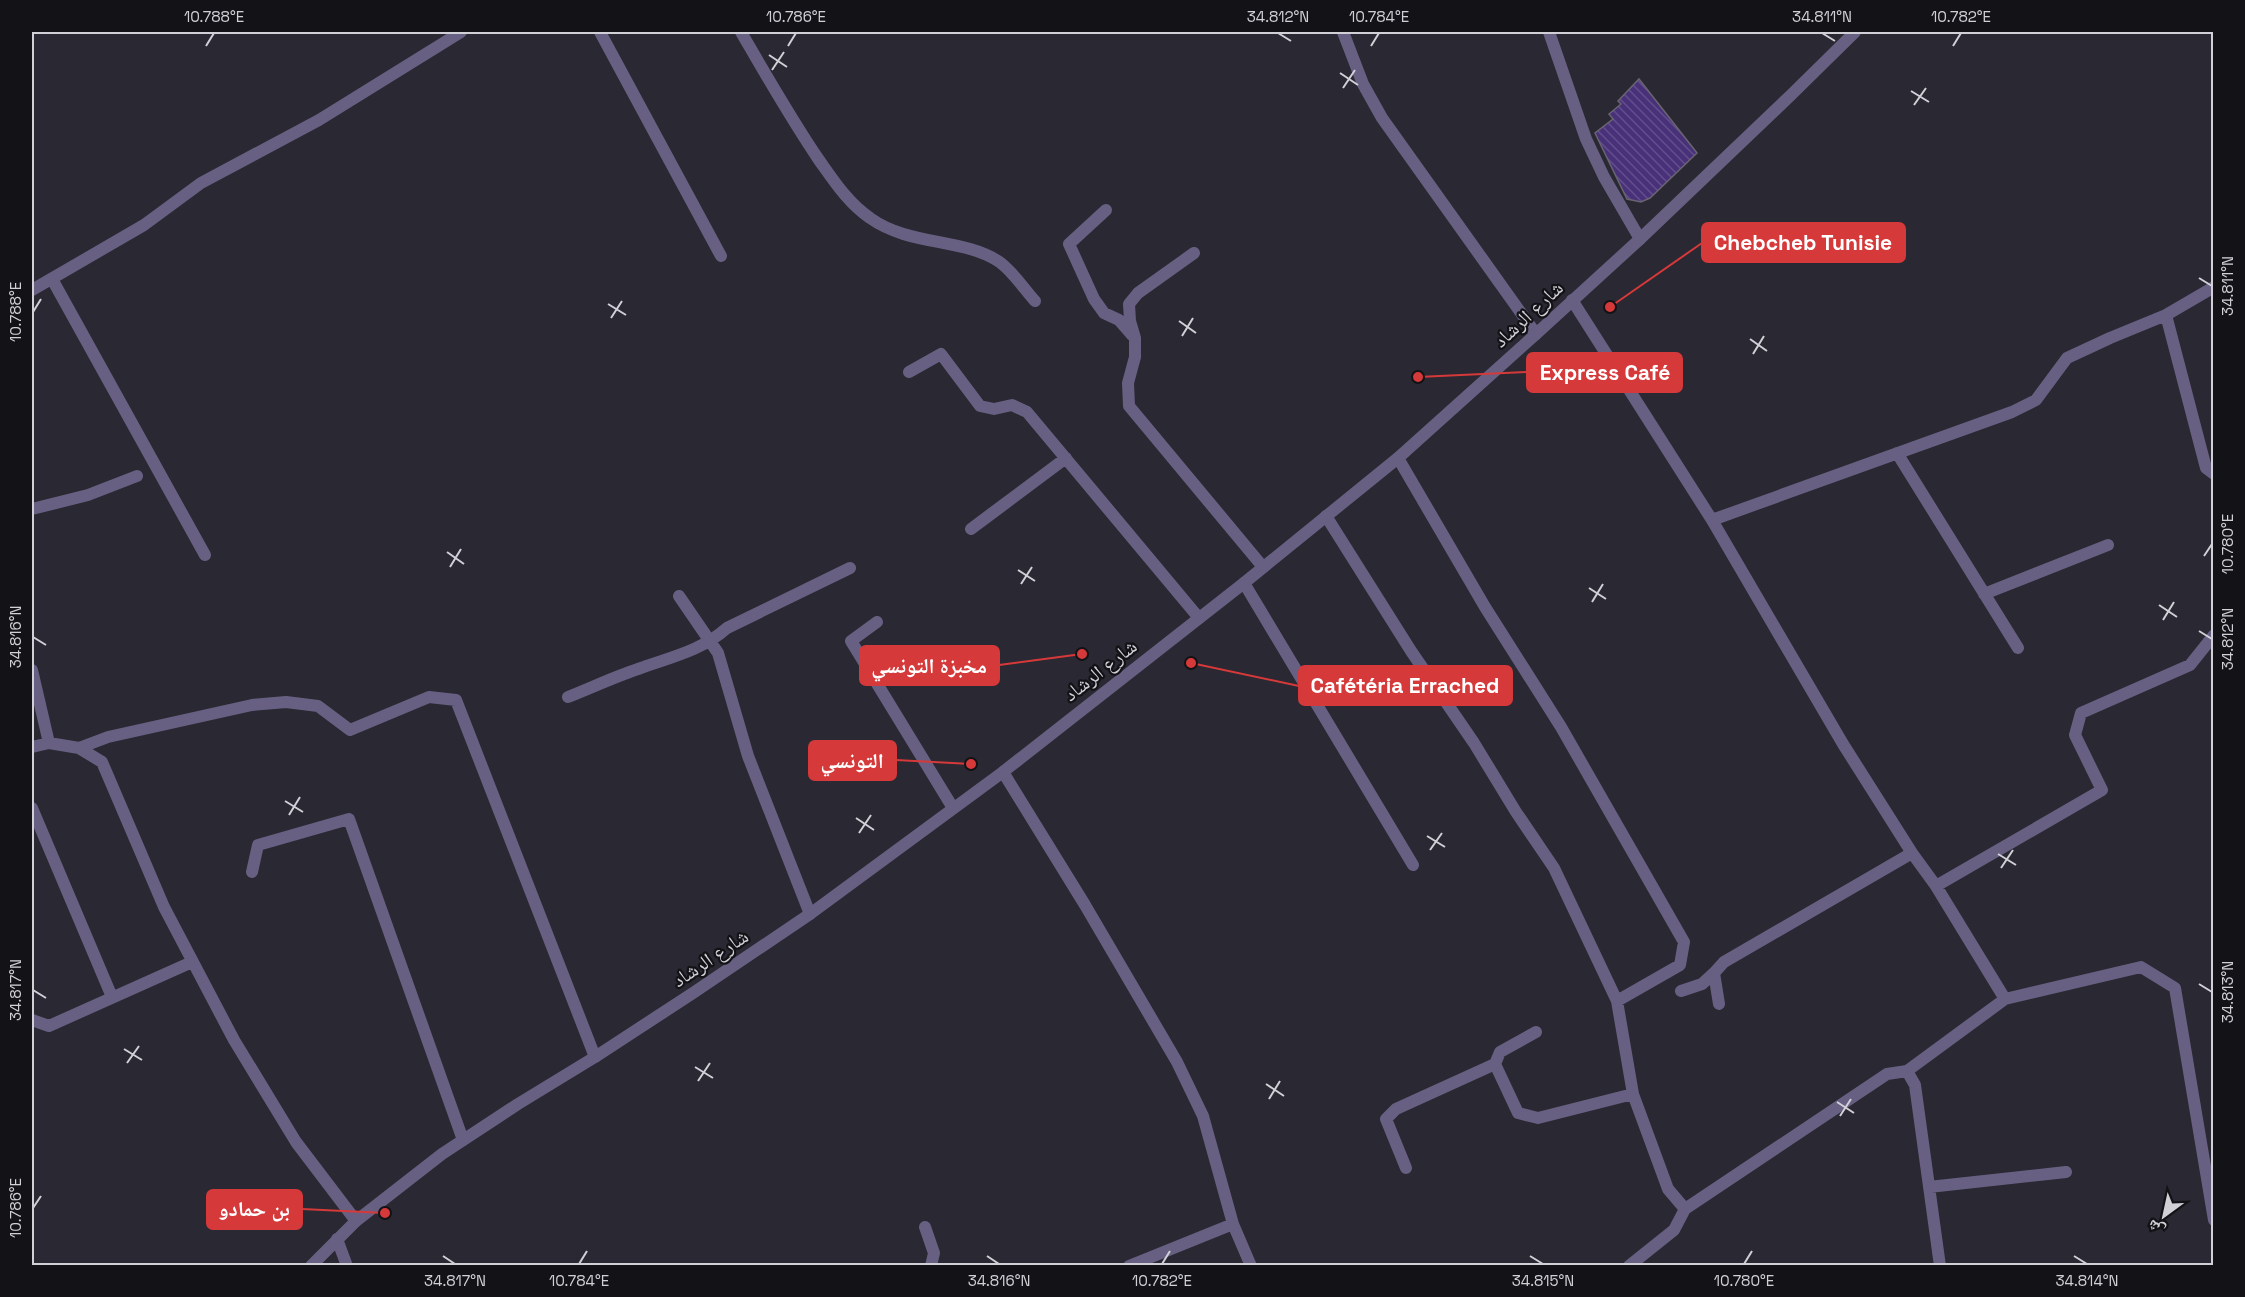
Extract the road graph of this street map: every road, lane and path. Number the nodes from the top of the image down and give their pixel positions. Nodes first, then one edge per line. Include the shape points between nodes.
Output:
1 (461, 32) edge
2 (600, 32) edge
3 (741, 32) edge
4 (1343, 32) edge
5 (1549, 32) edge
6 (1855, 32) edge
7 (1106, 210) dead end
8 (1640, 239) junction
9 (1194, 253) dead end
10 (721, 256) dead end
11 (52, 279) junction
12 (2214, 287) edge
13 (32, 290) edge
14 (1572, 300) junction
15 (1035, 302) dead end
16 (2166, 315) junction
17 (1536, 334) junction
18 (1135, 338) junction
19 (909, 372) dead end
20 (1898, 453) junction
21 (1066, 458) junction
22 (1398, 458) junction
23 (2214, 474) edge
24 (137, 476) dead end
25 (32, 509) edge
26 (1326, 516) junction
27 (1712, 519) junction
28 (971, 529) dead end
29 (2108, 545) dead end
30 (205, 555) dead end
31 (1263, 567) junction
32 (850, 568) dead end
33 (1244, 583) junction
34 (1984, 594) junction
35 (679, 596) dead end
36 (1199, 618) junction
37 (877, 622) dead end
38 (2214, 635) edge
39 (712, 642) junction
40 (2018, 648) dead end
41 (32, 670) edge
42 (568, 697) dead end
43 (49, 743) junction
44 (32, 747) edge
45 (79, 748) junction
46 (1003, 772) junction
47 (32, 808) edge
48 (953, 808) junction
49 (1912, 853) junction
50 (1413, 865) dead end
51 (252, 872) dead end
52 (1936, 886) junction
53 (810, 914) junction
54 (192, 962) junction
55 (1714, 973) junction
56 (1681, 991) dead end
57 (112, 997) junction
58 (2005, 999) junction
59 (1617, 1001) junction
60 (1719, 1004) dead end
61 (32, 1020) edge
62 (1536, 1032) dead end
63 (595, 1057) junction
64 (1495, 1064) junction
65 (1907, 1071) junction
66 (1633, 1094) junction
67 (463, 1140) junction
68 (1406, 1168) dead end
69 (2066, 1172) dead end
70 (1929, 1186) junction
71 (1685, 1209) junction
72 (356, 1221) junction
73 (2214, 1221) edge
74 (1233, 1224) junction
75 (925, 1227) dead end
76 (337, 1239) junction
77 (311, 1266) edge
78 (347, 1266) edge
79 (931, 1266) edge
80 (1129, 1266) edge
81 (1251, 1266) edge
82 (1629, 1266) edge
83 (1940, 1266) edge

1 - 11 street via 319,120 201,183 144,225
2 - 10 street
3 - 15 street via 807,143 850,201 870,219 895,231 981,252 1000,262
4 - 17 street via 1363,84 1382,118
5 - 8 street via 1586,139
6 - 8 street, شارع الرشاد
7 - 18 street via 1069,244 1094,299 1104,313 1119,320
8 - 14 street, شارع الرشاد
9 - 18 street via 1138,293 1129,304
11 - 13 street
11 - 30 street
12 - 16 street
14 - 17 street, شارع الرشاد
14 - 27 street
16 - 20 street via 2067,358 2036,400
16 - 23 street via 2206,468
17 - 22 street, شارع الرشاد
18 - 31 street via 1128,383 1129,406
19 - 21 street via 941,354 980,406 994,409 1012,405 1027,412
20 - 27 street
20 - 34 street
21 - 28 street
21 - 36 street
22 - 26 street, شارع الرشاد
22 - 59 street via 1561,727 1684,942 1680,964
24 - 25 street via 88,495
26 - 31 street, شارع الرشاد
26 - 59 street via 1554,868
27 - 49 street via 1843,744
29 - 34 street
31 - 33 street, شارع الرشاد
32 - 39 street via 728,628
33 - 36 street, شارع الرشاد
33 - 50 street
34 - 40 street
35 - 39 street
36 - 46 street, شارع الرشاد
37 - 48 street via 851,640
38 - 52 street via 2190,665 2081,713 2075,735 2102,790
39 - 42 street
39 - 53 street via 748,756
41 - 43 street
43 - 44 street
43 - 45 street
45 - 54 street via 102,762
45 - 63 street via 108,737 252,705 286,702 318,706 350,730 429,697 456,700
46 - 48 street, شارع الرشاد
46 - 74 street via 1177,1062 1203,1116
47 - 57 street
48 - 53 street, شارع الرشاد
49 - 52 street
49 - 55 street via 1724,962
51 - 67 street via 258,845 349,819
52 - 58 street
53 - 63 street, شارع الرشاد
54 - 57 street
54 - 72 street via 296,1142
55 - 56 street via 1702,984
55 - 60 street
57 - 61 street via 49,1026
58 - 65 street
58 - 73 street via 2141,967 2175,988
59 - 66 street
62 - 64 street via 1500,1052
63 - 67 street, شارع الرشاد
64 - 66 street via 1518,1113 1538,1118
64 - 68 street via 1396,1109 1386,1119
65 - 70 street via 1915,1085
65 - 71 street via 1887,1074
66 - 71 street via 1668,1190
67 - 72 street, شارع الرشاد
69 - 70 street
70 - 83 street
71 - 82 street via 1674,1230
72 - 76 street, شارع الرشاد
74 - 80 street
74 - 81 street
75 - 79 street via 934,1253
76 - 77 street, شارع الرشاد
76 - 78 street

